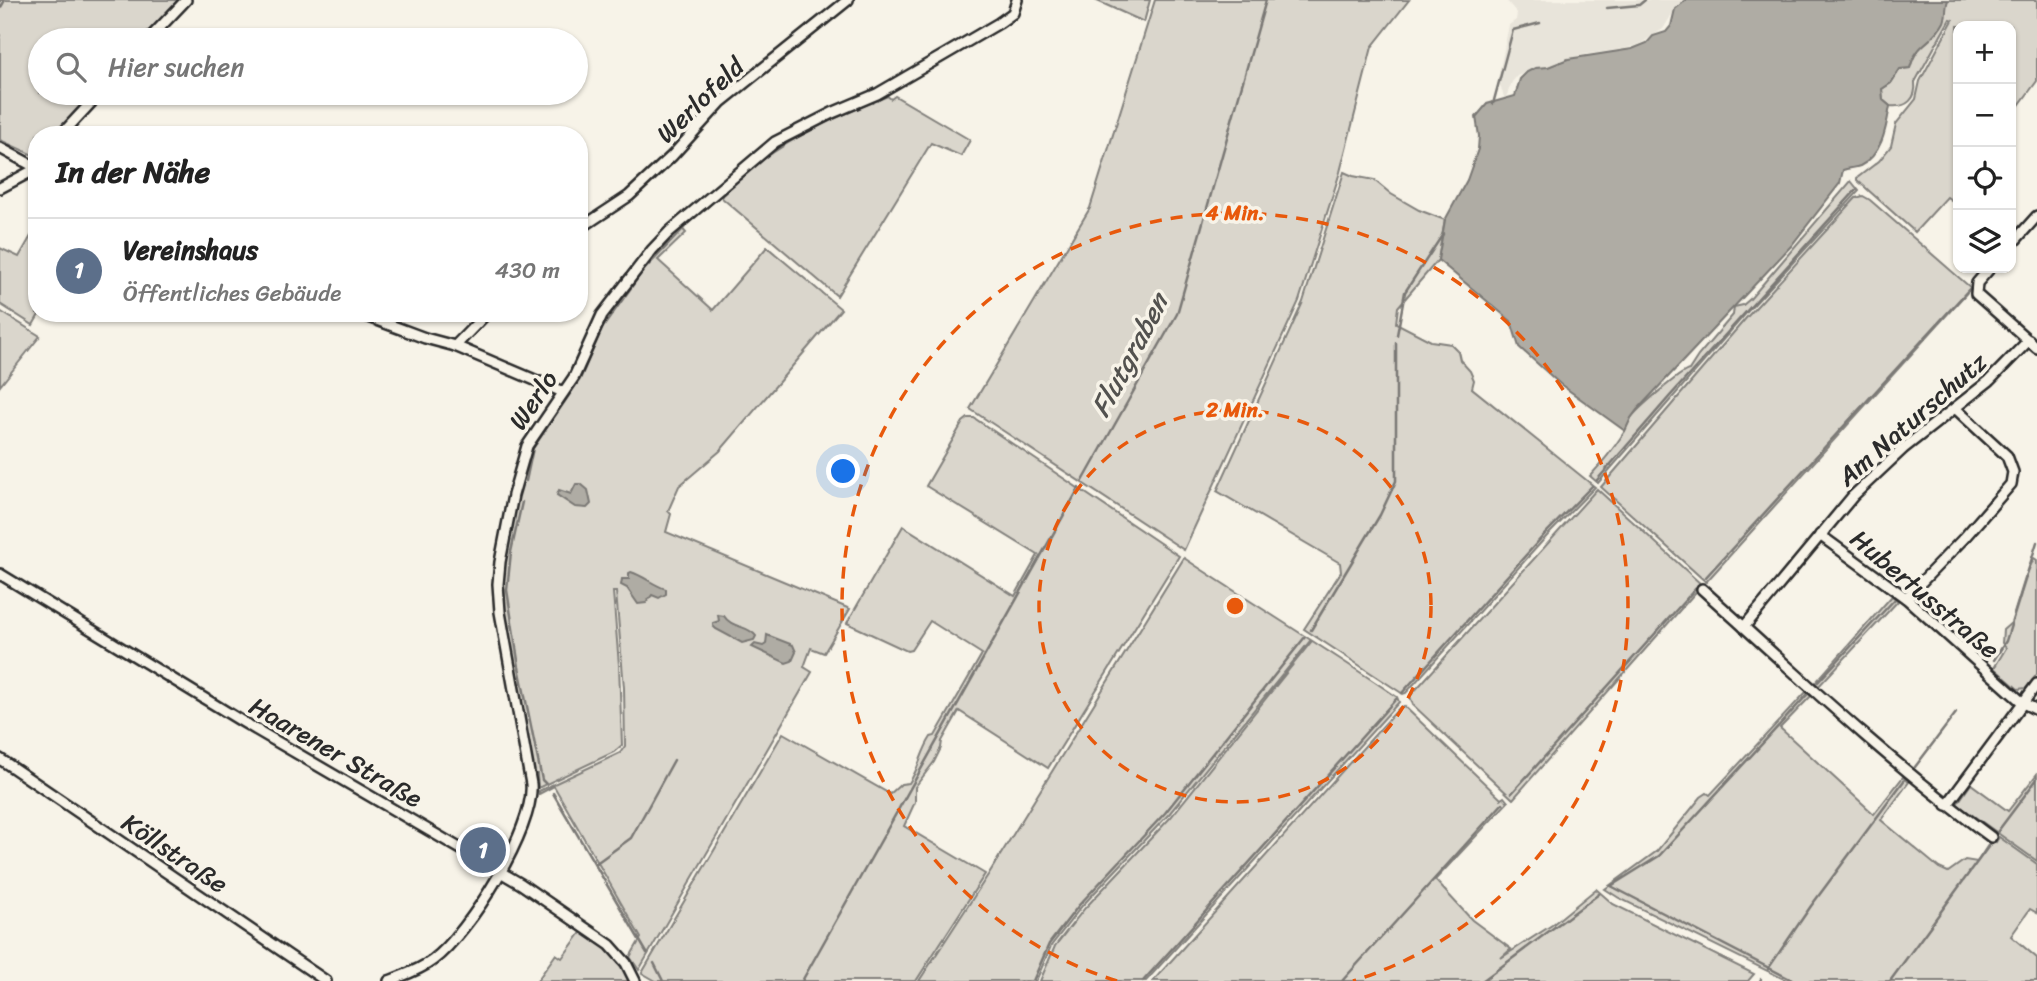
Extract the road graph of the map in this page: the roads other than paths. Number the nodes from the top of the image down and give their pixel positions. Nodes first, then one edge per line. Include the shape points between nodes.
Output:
1 (186, 0) edge
2 (848, 0) edge
3 (1017, 0) edge
4 (159, 28) edge
5 (89, 105) edge
6 (69, 126) edge
7 (0, 148) edge
8 (28, 162) edge
9 (28, 174) edge
10 (0, 188) edge
11 (2037, 216) edge
12 (588, 223) edge
13 (2016, 239) edge
14 (1986, 273) edge
15 (382, 322) edge
16 (478, 322) edge
17 (2029, 340) junction
18 (455, 346) junction
19 (2037, 348) edge
20 (563, 393) junction
21 (1955, 408) junction
22 (1820, 535) junction
23 (0, 574) edge
24 (1702, 589) dead end
25 (1906, 598) junction
26 (1744, 627) junction
27 (2037, 684) edge
28 (2023, 703) junction
29 (2037, 710) edge
30 (0, 759) edge
31 (1948, 805) junction
32 (1991, 837) dead end
33 (502, 872) junction
34 (326, 981) edge
35 (389, 981) edge
36 (635, 981) edge

1 - 4 street
2 - 12 street, Werlofeld via 721,102 629,196
3 - 20 street, Werlo via 1013,13 999,23 877,94 775,142 730,179 652,250 611,301
5 - 6 street
7 - 8 street
9 - 10 street
11 - 13 street
14 - 17 street via 1977,283 1976,294
15 - 18 street
16 - 18 street
17 - 19 street
17 - 21 street, Am Naturschutz
18 - 20 street
20 - 33 street, Werlo via 523,455 499,574 502,628 531,792 528,813
21 - 22 street, Am Naturschutz via 1876,473
21 - 25 street via 2007,456 2013,472 2011,484
22 - 25 street, Hubertusstraße
22 - 26 street, Am Naturschutz
23 - 33 street, Haarener Straße
24 - 26 street
25 - 28 street, Hubertusstraße
26 - 31 street via 1844,719
27 - 28 street
28 - 29 street, Hubertusstraße
28 - 31 street
30 - 34 street, Köllstraße
31 - 32 street
33 - 35 street, Werlo via 440,954
33 - 36 street, Haarener Straße via 610,945

